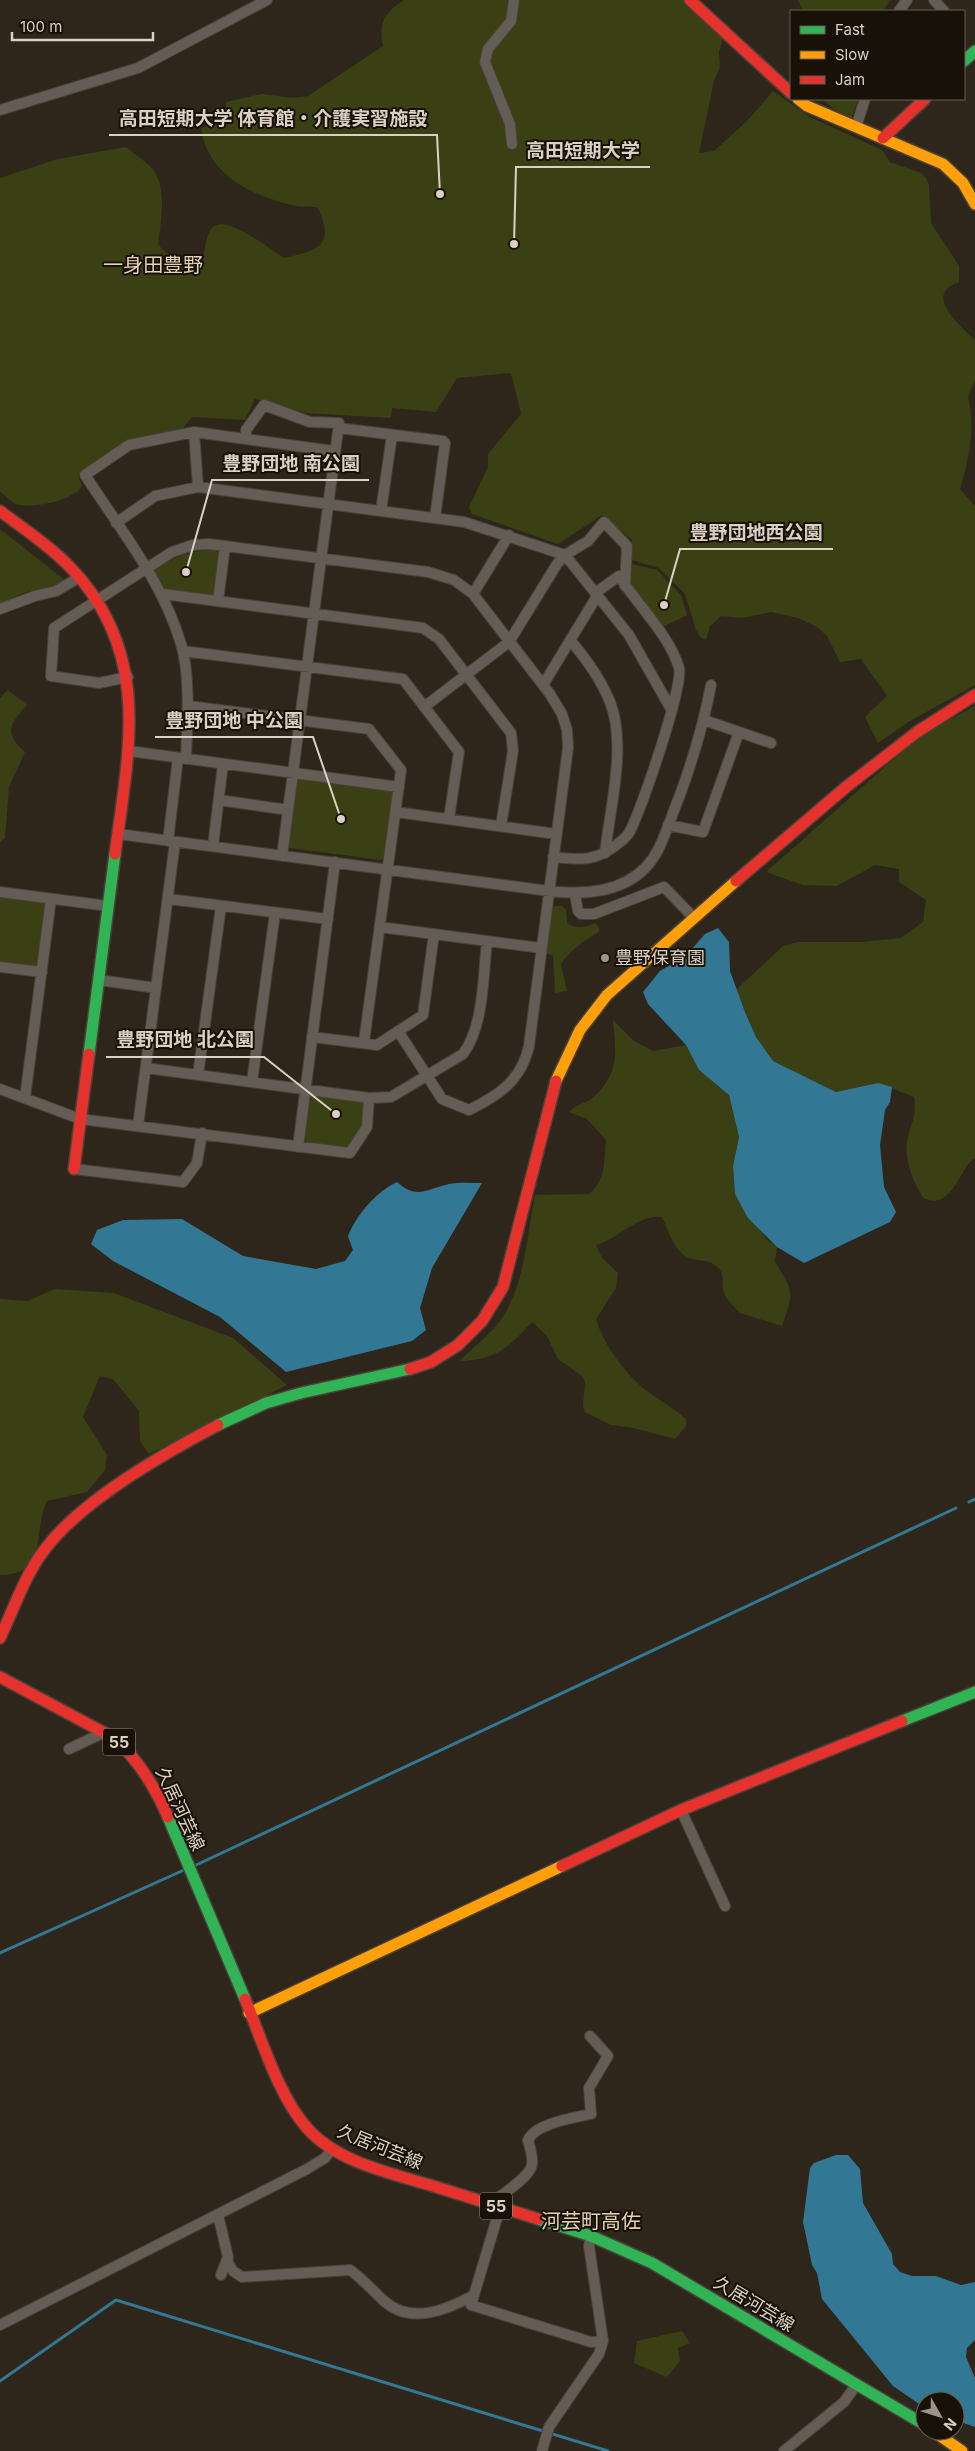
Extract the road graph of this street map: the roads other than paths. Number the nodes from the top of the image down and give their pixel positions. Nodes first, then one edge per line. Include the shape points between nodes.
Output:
1 (268, 0) edge
2 (514, 0) edge
3 (690, 0) edge
4 (908, 0) edge
5 (934, 0) edge
6 (900, 10) edge
7 (943, 10) edge
8 (975, 51) edge
9 (965, 60) edge
10 (790, 92) edge
11 (799, 100) edge
12 (865, 100) edge
13 (924, 100) edge
14 (0, 110) edge
15 (856, 127) junction
16 (883, 138) junction
17 (512, 144) dead end
18 (975, 204) edge
19 (339, 428) junction
20 (194, 432) junction
21 (392, 434) junction
22 (246, 439) junction
23 (334, 451) junction
24 (198, 487) junction
25 (328, 504) junction
26 (381, 511) junction
27 (0, 512) edge
28 (435, 518) junction
29 (116, 523) junction
30 (509, 535) junction
31 (224, 546) junction
32 (565, 555) junction
33 (321, 560) junction
34 (145, 569) junction
35 (80, 577) junction
36 (625, 586) junction
37 (163, 594) junction
38 (473, 594) junction
39 (596, 594) junction
40 (97, 601) junction
41 (218, 601) junction
42 (0, 609) edge
43 (313, 613) junction
44 (571, 641) junction
45 (509, 642) junction
46 (182, 651) junction
47 (306, 666) junction
48 (466, 674) junction
49 (128, 677) junction
50 (712, 685) dead end
51 (543, 686) junction
52 (975, 695) edge
53 (188, 706) junction
54 (424, 706) junction
55 (671, 709) junction
56 (299, 720) junction
57 (704, 720) junction
58 (739, 732) junction
59 (771, 743) dead end
60 (129, 751) junction
61 (182, 758) junction
62 (223, 764) junction
63 (292, 773) junction
64 (399, 787) junction
65 (219, 800) junction
66 (288, 810) junction
67 (396, 812) junction
68 (449, 818) junction
69 (668, 825) junction
70 (502, 826) junction
71 (118, 834) junction
72 (556, 834) junction
73 (171, 841) junction
74 (213, 846) junction
75 (605, 853) junction
76 (282, 856) junction
77 (553, 857) junction
78 (335, 862) junction
79 (388, 869) junction
80 (550, 891) junction
81 (0, 892) edge
82 (575, 894) junction
83 (51, 899) junction
84 (169, 899) junction
85 (108, 906) junction
86 (222, 906) junction
87 (275, 912) junction
88 (694, 918) junction
89 (328, 920) junction
90 (380, 927) junction
91 (434, 934) junction
92 (487, 941) junction
93 (541, 948) junction
94 (0, 967) edge
95 (42, 972) junction
96 (99, 980) junction
97 (156, 988) junction
98 (398, 1031) junction
99 (312, 1037) junction
100 (364, 1042) junction
101 (146, 1068) junction
102 (198, 1075) junction
103 (427, 1076) junction
104 (252, 1082) junction
105 (0, 1089) edge
106 (306, 1089) junction
107 (25, 1098) junction
108 (369, 1098) junction
109 (80, 1118) junction
110 (138, 1126) junction
111 (202, 1133) junction
112 (298, 1147) junction
113 (74, 1169) joint
114 (0, 1638) edge
115 (0, 1677) edge
116 (975, 1692) edge
117 (105, 1732) junction
118 (69, 1749) dead end
119 (681, 1810) junction
120 (725, 1906) dead end
121 (249, 2013) junction
122 (590, 2036) dead end
123 (332, 2149) junction
124 (495, 2206) junction
125 (218, 2215) junction
126 (591, 2236) junction
127 (227, 2261) junction
128 (221, 2275) dead end
129 (474, 2295) junction
130 (0, 2325) edge
131 (603, 2342) junction
132 (856, 2385) junction
133 (915, 2419) edge
134 (948, 2441) edge
135 (542, 2451) edge
136 (784, 2451) edge
137 (962, 2451) edge

1 - 14 street via 138,68
2 - 17 street via 511,22 488,49 485,62 510,124
3 - 10 street
4 - 6 street
5 - 7 street
8 - 9 street
11 - 15 street
12 - 15 street
13 - 16 street
15 - 16 street
16 - 18 street via 943,164 963,184
19 - 21 street
19 - 22 street via 339,423 310,422 264,405 246,430
19 - 23 street
20 - 22 street
20 - 24 street
20 - 29 street via 129,445 85,476
21 - 26 street
21 - 28 street via 443,440 445,443
22 - 23 street
23 - 25 street
24 - 25 street
24 - 29 street via 155,496
25 - 26 street
25 - 33 street
26 - 28 street
27 - 35 street
28 - 30 street via 464,522
29 - 34 street
30 - 32 street
30 - 38 street
31 - 33 street
31 - 34 street via 209,544 183,548
31 - 41 street
32 - 36 street via 588,541 604,522 627,546
32 - 39 street
32 - 45 street
33 - 38 street via 428,572 454,580
33 - 43 street
34 - 37 street
34 - 40 street
35 - 40 street
35 - 42 street via 56,591
36 - 39 street via 619,576
36 - 55 street via 660,630 680,669
37 - 41 street
37 - 46 street
38 - 45 street
39 - 44 street
39 - 55 street via 640,654
40 - 49 street via 118,641
40 - 49 street via 54,628 51,676 100,683
41 - 43 street
43 - 47 street
43 - 48 street via 423,628 439,639
44 - 51 street
44 - 75 street via 602,683 615,719 618,750
45 - 48 street
45 - 51 street
46 - 47 street
46 - 53 street
47 - 54 street via 402,679
47 - 56 street
48 - 54 street
48 - 70 street via 511,733 513,741
49 - 60 street via 132,715
50 - 57 street
51 - 72 street via 562,714 567,730 568,748
52 - 88 street via 878,761
53 - 56 street
53 - 61 street
54 - 68 street via 459,752
55 - 75 street via 666,732 630,831
56 - 63 street
56 - 64 street via 369,729 401,770
57 - 58 street
57 - 69 street
58 - 59 street
58 - 69 street via 703,832
60 - 61 street
60 - 71 street
61 - 62 street
61 - 73 street
62 - 63 street
62 - 65 street
63 - 64 street
63 - 66 street
64 - 67 street
65 - 66 street
65 - 74 street
66 - 76 street
67 - 68 street
67 - 79 street
68 - 70 street
69 - 82 street via 658,850 631,878 596,893
70 - 72 street
71 - 73 street
71 - 85 street
72 - 77 street
73 - 74 street
73 - 84 street
74 - 76 street
75 - 77 street via 580,860
76 - 78 street
77 - 80 street
78 - 79 street
78 - 89 street
79 - 80 street
79 - 90 street
80 - 82 street
80 - 93 street
81 - 83 street
82 - 88 street via 578,911 594,914 664,887
83 - 85 street
83 - 95 street
84 - 86 street
84 - 97 street
85 - 96 street
86 - 87 street
86 - 102 street
87 - 89 street
87 - 104 street
88 - 114 street via 612,989 574,1038 555,1082 503,1287 491,1311 472,1334 442,1357 414,1370 289,1397 227,1419 103,1494 74,1516 43,1551
89 - 99 street
90 - 91 street
90 - 100 street
91 - 92 street
91 - 98 street via 423,1016
92 - 93 street
92 - 103 street via 474,1037 463,1054
93 - 103 street via 527,1055 504,1091 469,1110 442,1099
94 - 95 street
95 - 107 street
96 - 97 street
96 - 109 street
97 - 101 street
98 - 100 street via 377,1045
98 - 103 street
99 - 100 street
99 - 106 street
101 - 102 street
101 - 110 street
102 - 104 street
103 - 108 street via 391,1097
104 - 106 street
105 - 107 street
106 - 108 street
106 - 112 street
107 - 109 street
108 - 112 street via 367,1127 350,1153
109 - 110 street
109 - 113 street
110 - 111 street
111 - 112 street
111 - 113 street via 197,1163 183,1182
115 - 117 street, 久居河芸線 / 55
116 - 119 street
117 - 118 street
117 - 121 street, 久居河芸線 / 55 via 127,1750 158,1794
119 - 120 street
119 - 121 street
121 - 123 street, 久居河芸線 / 55 via 295,2112 307,2128
122 - 124 street via 608,2056 588,2088 591,2114 556,2122 533,2133 528,2140 530,2170
123 - 124 street, 久居河芸線 / 55 via 378,2169
123 - 125 street via 308,2169
124 - 126 street, 久居河芸線 / 55
124 - 129 street
125 - 127 street
125 - 130 street
126 - 131 street via 589,2246
126 - 132 street, 久居河芸線 / 55 via 652,2263
127 - 128 street
127 - 129 street via 242,2277 350,2270 389,2305 418,2315 443,2310
129 - 131 street via 471,2305 591,2342
131 - 135 street via 548,2432
132 - 133 street, 久居河芸線 / 55
132 - 136 street via 844,2402
134 - 137 street

